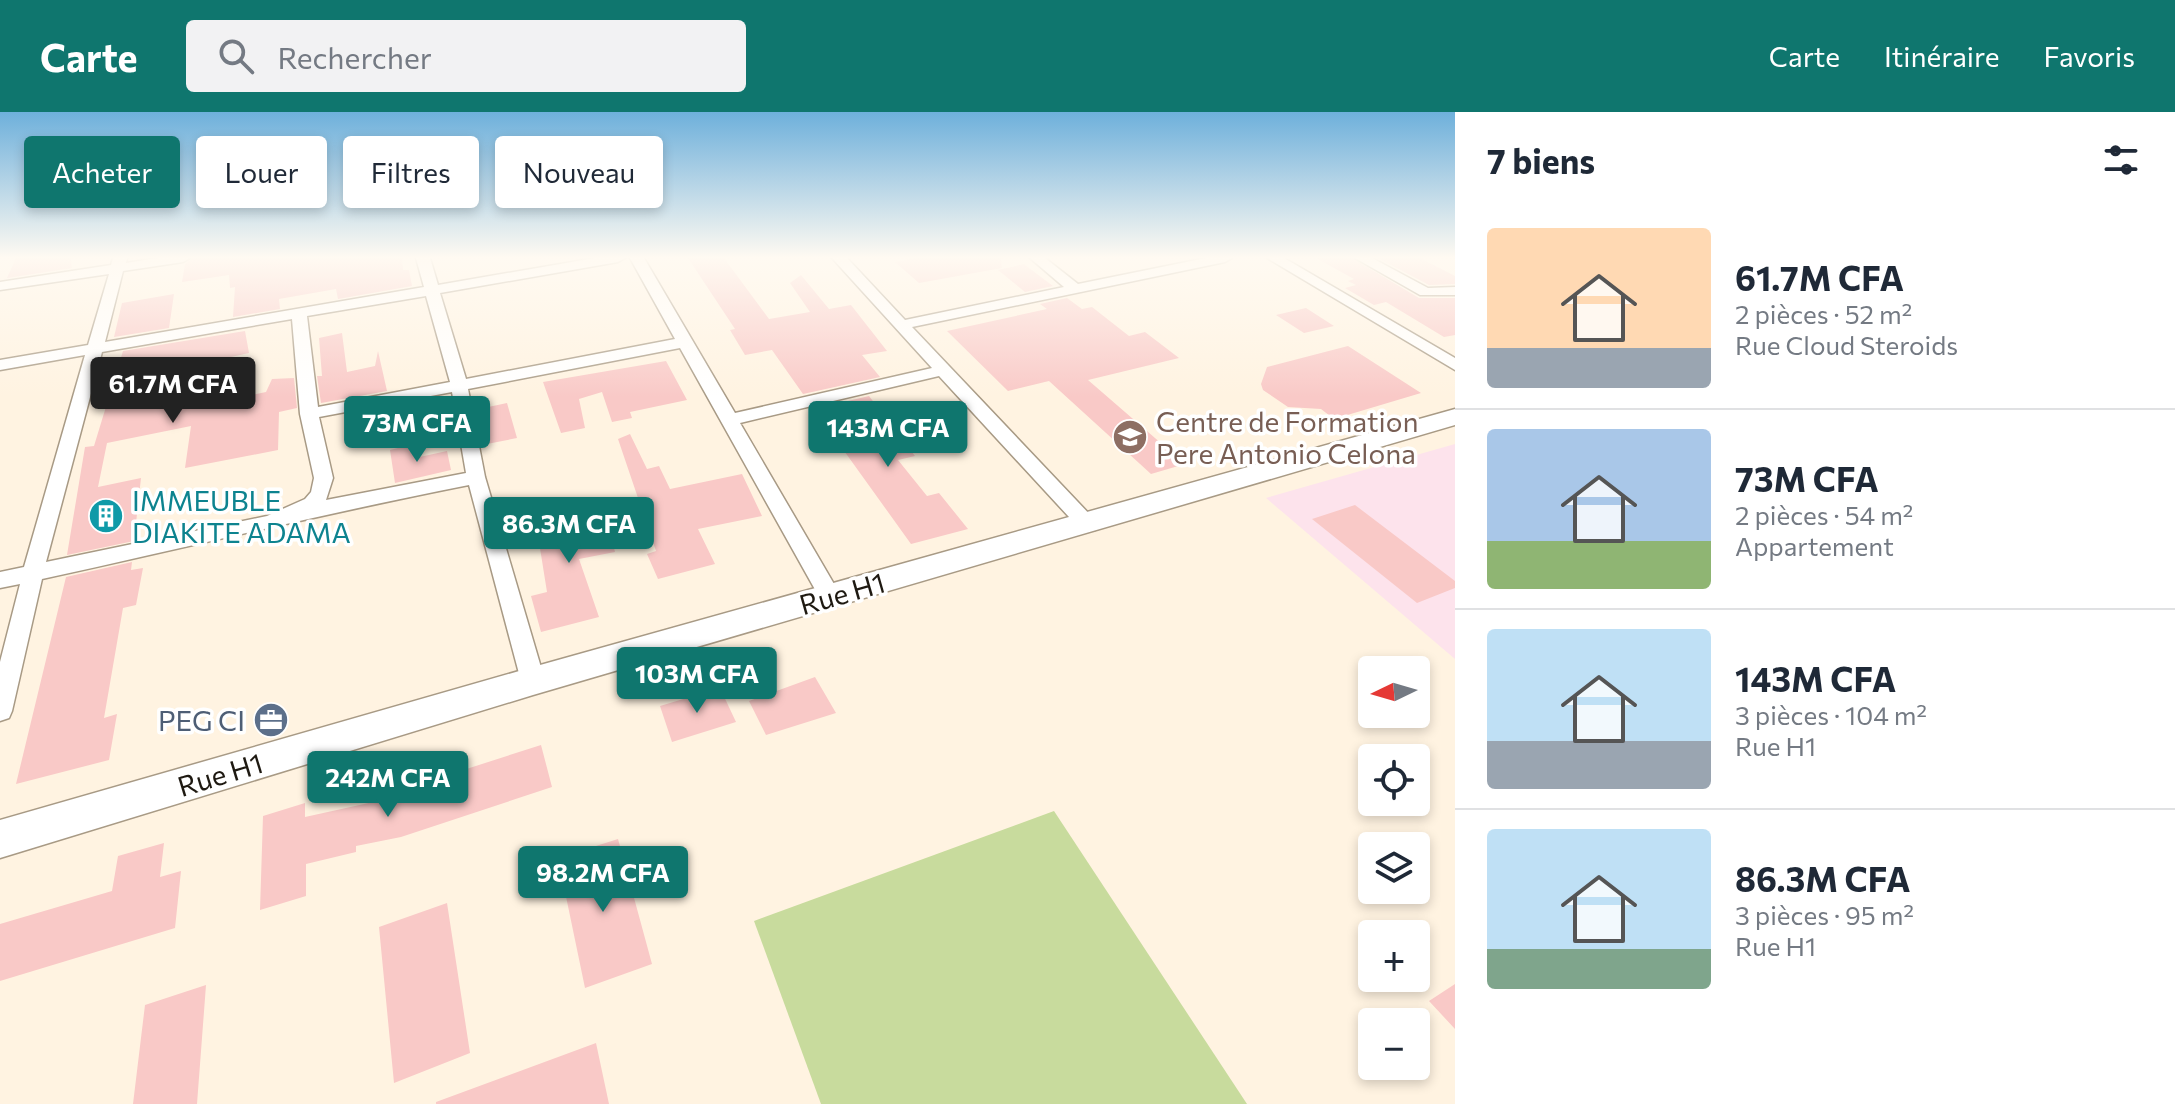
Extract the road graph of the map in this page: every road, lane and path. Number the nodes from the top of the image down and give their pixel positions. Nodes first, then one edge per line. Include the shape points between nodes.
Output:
1 (108, 304) edge
2 (353, 304) edge
3 (437, 304) edge
4 (663, 304) edge
5 (882, 304) edge
6 (998, 304) edge
7 (1352, 304) edge
8 (299, 314) junction
9 (901, 325) junction
10 (684, 342) junction
11 (97, 348) junction
12 (0, 365) edge
13 (1455, 365) edge
14 (943, 370) junction
15 (459, 384) junction
16 (309, 414) junction
17 (1455, 417) edge
18 (729, 420) junction
19 (476, 477) junction
20 (301, 511) junction
21 (1088, 525) junction
22 (33, 573) junction
23 (0, 580) edge
24 (830, 596) junction
25 (533, 681) junction
26 (0, 711) edge
27 (0, 839) edge

1 - 11 street
2 - 8 street
3 - 15 street
4 - 10 street
5 - 9 street
6 - 9 street
7 - 13 street
8 - 11 street
8 - 16 street
9 - 14 street
10 - 15 street
10 - 18 street
11 - 12 street
11 - 22 street
14 - 18 street
14 - 21 street
15 - 16 street
15 - 19 street
16 - 20 street via 323,478 321,493
17 - 21 street, Rue H1
18 - 24 street
19 - 20 street
19 - 25 street
20 - 22 street via 269,523
21 - 24 street, Rue H1
22 - 23 street
22 - 26 street
24 - 25 street, Rue H1
25 - 27 street, Rue H1

